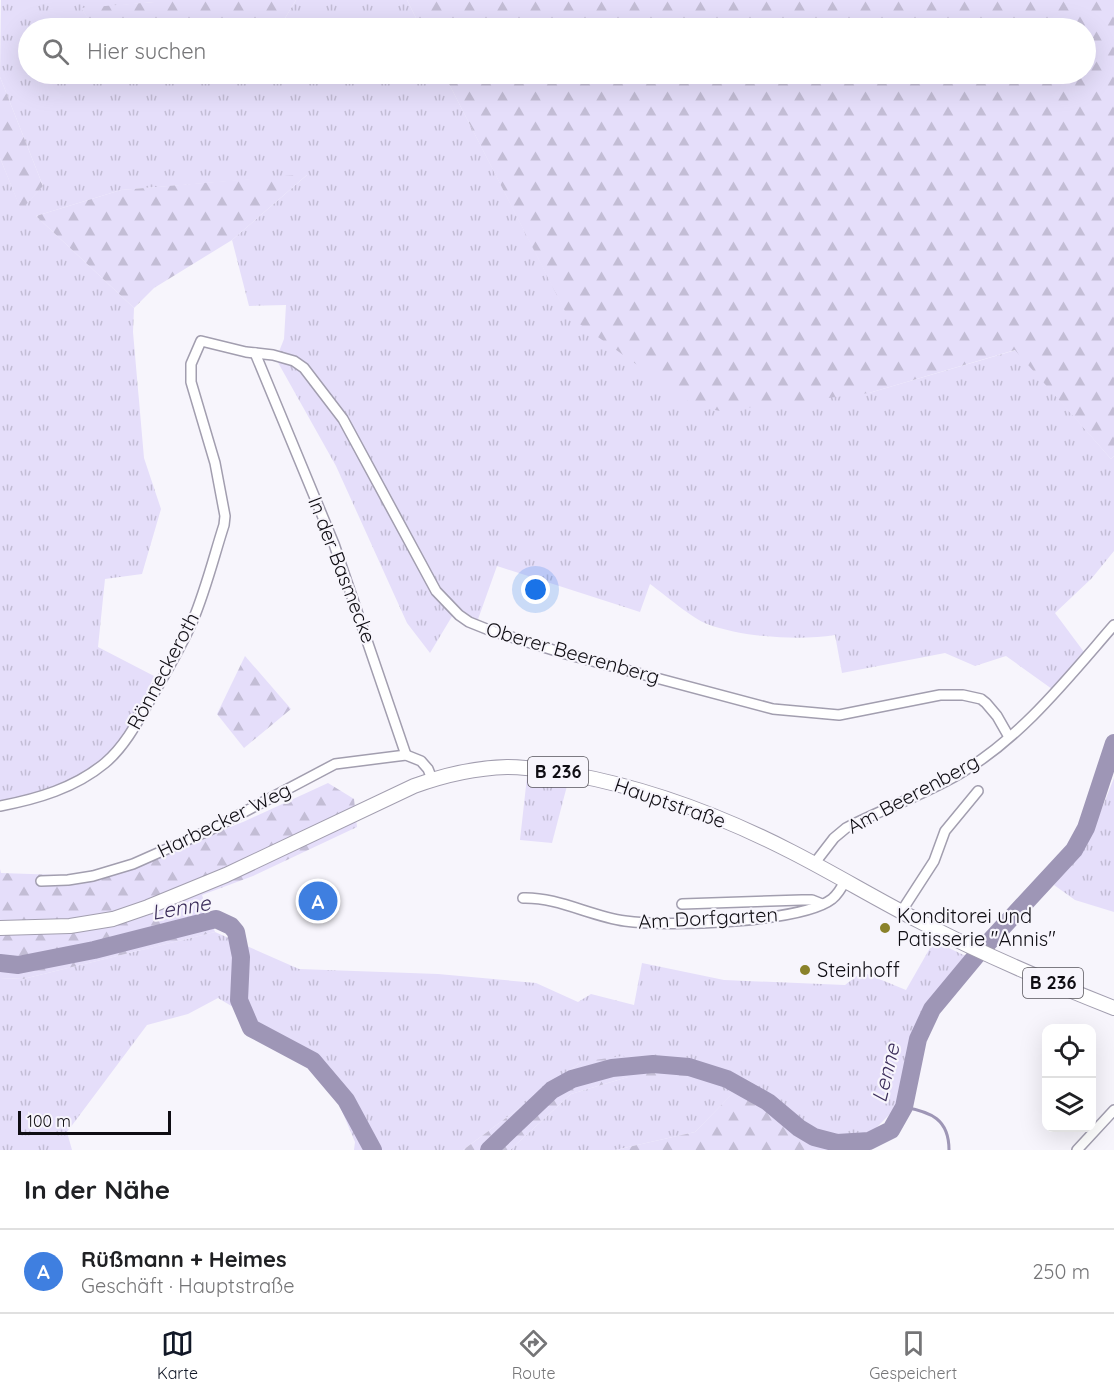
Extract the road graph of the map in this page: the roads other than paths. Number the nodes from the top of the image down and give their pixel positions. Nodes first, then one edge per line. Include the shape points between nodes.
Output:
1 (255, 353) junction
2 (1114, 625) edge
3 (1009, 737) junction
4 (406, 755) junction
5 (432, 779) junction
6 (975, 794) dead end
7 (0, 806) edge
8 (814, 864) junction
9 (41, 881) dead end
10 (845, 881) junction
11 (523, 898) dead end
12 (682, 904) dead end
13 (822, 904) junction
14 (900, 912) junction
15 (0, 928) edge
16 (1114, 1008) edge
17 (1114, 1110) edge
18 (1077, 1150) edge

1 - 3 street, Oberer Beerenberg via 287,359 304,368 343,419 436,591 469,622 566,654 773,709 839,715 940,695 972,696 991,708
1 - 4 street, In der Basmecke via 334,544
1 - 7 street, Rönneckeroth via 201,341 191,364 193,391 215,463 225,516 182,645 129,736 103,765 51,793
2 - 3 street, Am Beerenberg via 1057,692
3 - 8 street, Am Beerenberg via 957,775 846,828
4 - 5 street via 421,761
4 - 9 street, Harbecker Weg via 332,766 212,829 116,871
5 - 8 main road, Hauptstraße / B 236 via 508,767 585,777 677,802
5 - 15 main road, Hauptstraße / B 236 via 148,907 112,919 70,926
6 - 14 street via 945,831 934,861
8 - 10 main road, Hauptstraße / B 236
10 - 13 street, Am Dorfgarten via 832,899
10 - 14 main road, Hauptstraße / B 236
11 - 13 street, Am Dorfgarten via 538,898 644,923 753,918 805,911
12 - 13 street, Am Dorfgarten via 812,900
14 - 16 main road, Hauptstraße / B 236
17 - 18 street

